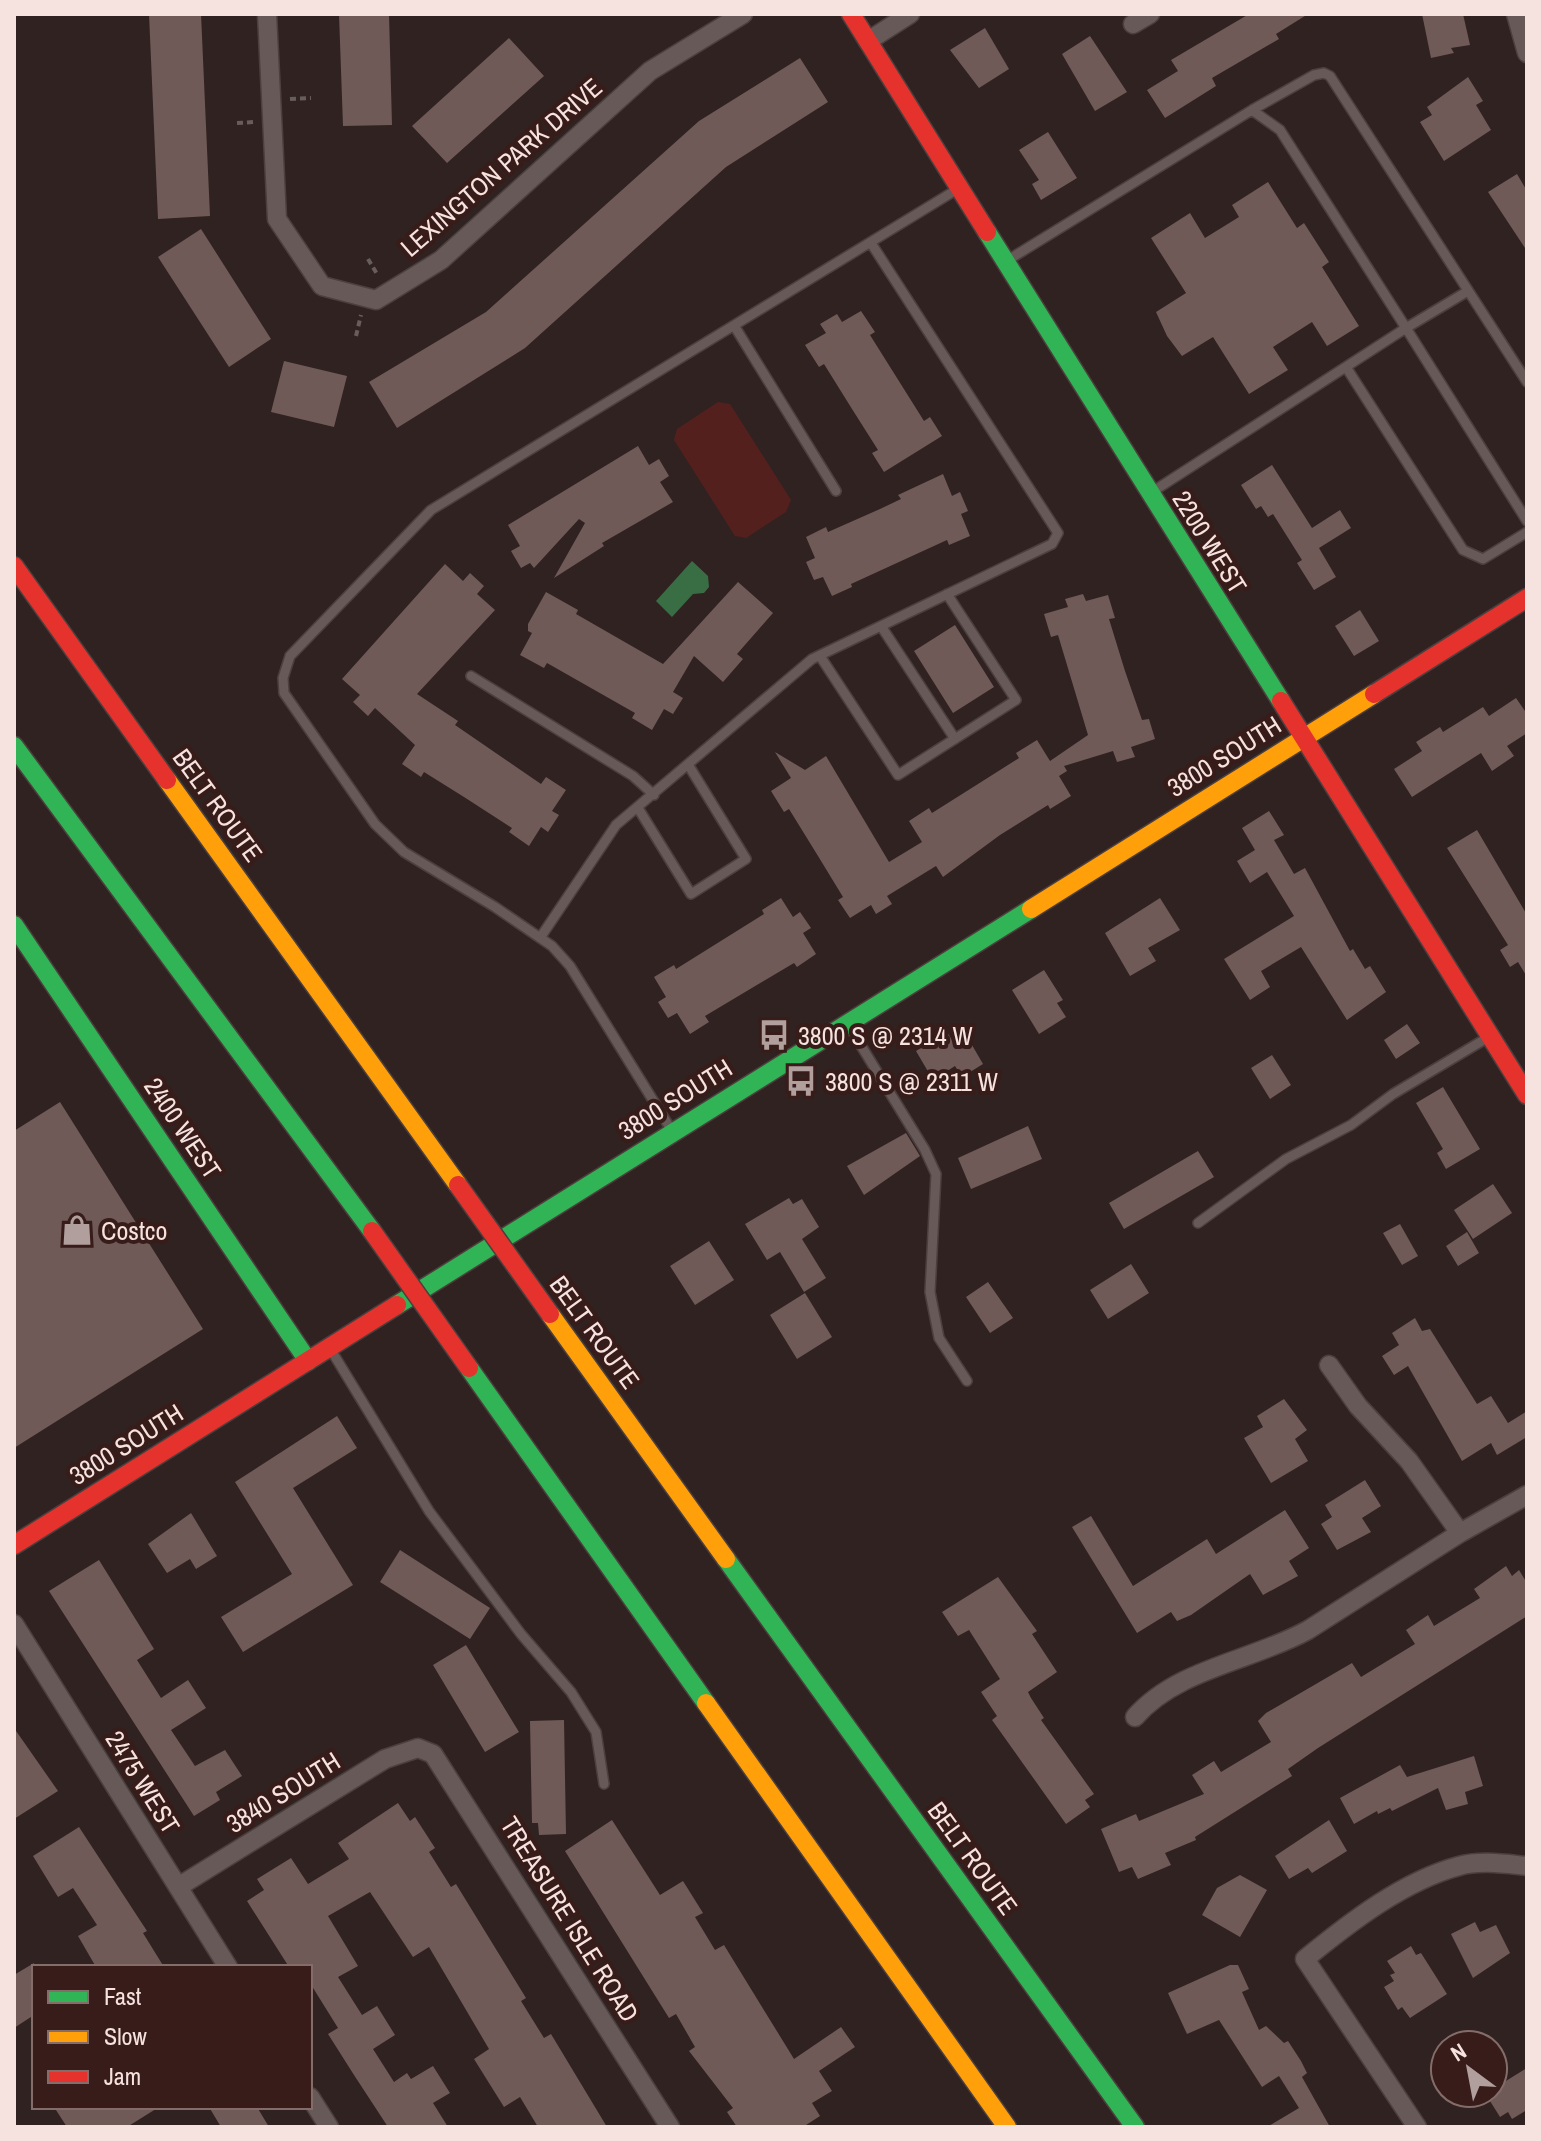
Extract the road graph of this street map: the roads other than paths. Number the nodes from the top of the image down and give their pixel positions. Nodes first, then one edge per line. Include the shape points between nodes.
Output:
1 (267, 14) edge
2 (743, 14) edge
3 (851, 14) edge
4 (910, 14) edge
5 (1150, 14) edge
6 (1516, 14) edge
7 (1133, 24) dead end
8 (868, 41) junction
9 (1527, 53) edge
10 (1252, 110) junction
11 (959, 188) junction
12 (871, 243) junction
13 (1005, 262) junction
14 (1468, 291) junction
15 (735, 327) junction
16 (1406, 328) junction
17 (1346, 367) junction
18 (1527, 382) edge
19 (836, 491) dead end
20 (1150, 494) junction
21 (1527, 521) edge
22 (1527, 532) edge
23 (14, 566) edge
24 (947, 594) junction
25 (1527, 598) edge
26 (881, 626) junction
27 (820, 656) junction
28 (471, 676) dead end
29 (1302, 738) junction
30 (955, 739) junction
31 (14, 746) edge
32 (689, 766) junction
33 (654, 795) junction
34 (638, 808) junction
35 (14, 925) edge
36 (540, 938) junction
37 (847, 1023) junction
38 (1489, 1036) junction
39 (1527, 1095) edge
40 (672, 1131) junction
41 (1198, 1223) dead end
42 (329, 1348) junction
43 (308, 1361) junction
44 (1329, 1365) dead end
45 (967, 1381) dead end
46 (1527, 1495) edge
47 (1460, 1533) junction
48 (14, 1545) edge
49 (14, 1624) edge
50 (1135, 1717) dead end
51 (418, 1748) joint
52 (604, 1784) dead end
53 (1527, 1866) edge
54 (178, 1887) junction
55 (227, 1965) edge
56 (312, 2100) edge
57 (329, 2127) edge
58 (670, 2127) edge
59 (1007, 2127) edge
60 (1135, 2127) edge
61 (1417, 2127) edge

1 - 2 street, LEXINGTON PARK DRIVE via 277,219 322,286 376,300 441,260 650,71
3 - 8 main road, 2200 WEST
4 - 8 street
5 - 7 street
6 - 9 street
8 - 11 main road, 2200 WEST
10 - 13 lane
10 - 14 lane via 1314,75 1330,76
10 - 16 lane via 1280,130
11 - 12 lane
11 - 13 main road, 2200 WEST
12 - 15 lane
12 - 24 lane via 1058,533 1052,544
13 - 20 main road, 2200 WEST
14 - 16 lane
14 - 18 lane
15 - 19 lane
15 - 36 lane via 431,510 290,656 284,693 375,824 404,852
16 - 17 lane
16 - 21 lane
17 - 20 lane
17 - 22 lane via 1463,550 1483,559
20 - 29 main road, 2200 WEST
23 - 60 main road, BELT ROUTE, bridge
24 - 26 lane
24 - 30 lane via 1016,700
25 - 29 main road, 3800 SOUTH
26 - 27 lane
26 - 30 lane
27 - 30 lane via 898,775
27 - 32 lane
28 - 33 lane via 633,776
29 - 37 main road, 3800 SOUTH
29 - 38 main road, 2200 WEST
31 - 59 main road, bridge via 372,1231
32 - 33 lane
32 - 34 lane via 746,859 691,894
33 - 34 lane
34 - 36 lane via 616,825
35 - 43 main road, 2400 WEST
36 - 40 lane via 570,966
37 - 40 main road, 3800 SOUTH
37 - 45 lane via 936,1174 930,1292 939,1338
38 - 39 main road, 2200 WEST
38 - 41 lane via 1351,1125 1286,1159
40 - 42 main road, 3800 SOUTH
42 - 43 main road, 3800 SOUTH
42 - 52 lane via 429,1511 571,1692 596,1732
43 - 48 main road, 3800 SOUTH
44 - 47 street via 1409,1461
46 - 47 street
47 - 50 street via 1285,1643 1176,1684 1152,1698
49 - 54 street, 2475 WEST
51 - 54 street, 3840 SOUTH via 385,1759
51 - 58 street, TREASURE ISLE ROAD via 433,1754 444,1767
53 - 61 street via 1462,1865 1428,1877 1341,1929 1305,1959
54 - 55 street, 2475 WEST
56 - 57 street

